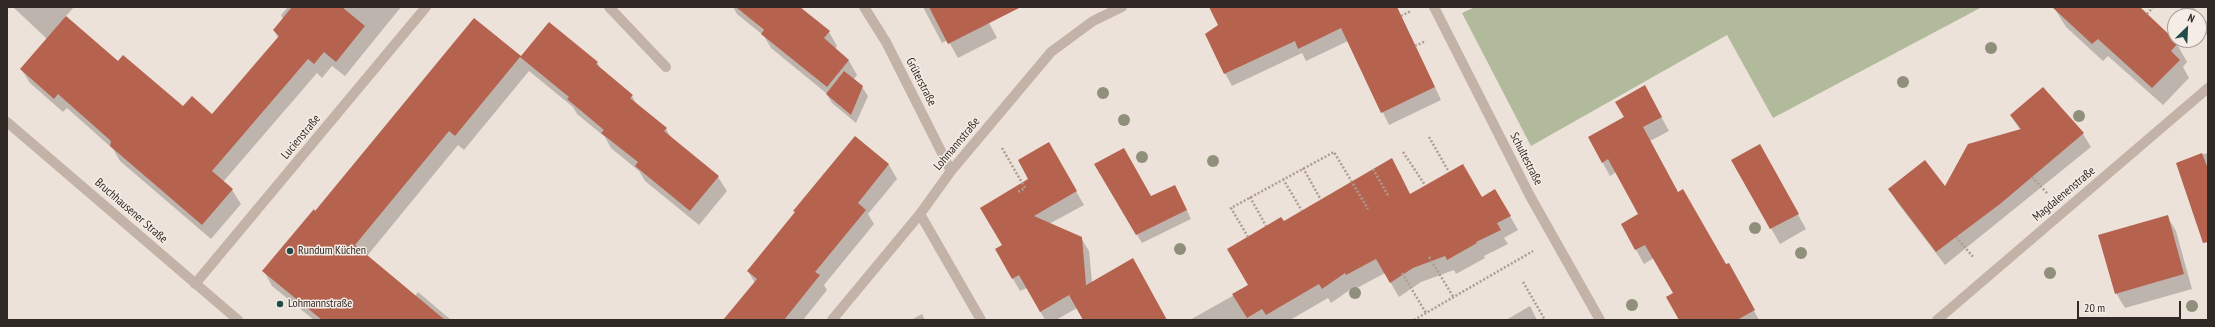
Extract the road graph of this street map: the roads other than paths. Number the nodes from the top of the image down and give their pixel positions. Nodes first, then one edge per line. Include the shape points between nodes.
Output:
1 (426, 7) edge
2 (609, 7) edge
3 (864, 7) edge
4 (1122, 7) edge
5 (1434, 7) edge
6 (666, 68) dead end
7 (2208, 88) edge
8 (7, 122) edge
9 (951, 171) junction
10 (920, 214) junction
11 (195, 284) junction
12 (238, 320) edge
13 (832, 320) edge
14 (981, 320) edge
15 (1600, 320) edge
16 (1937, 320) edge

1 - 11 street, Lucienstraße
2 - 6 street
3 - 9 street, Grüterstraße via 886,42
4 - 9 street, Lohmannstraße via 1093,21 1051,52
5 - 15 street, Schultestraße via 1518,172
7 - 16 street, Magdalenenstraße
8 - 11 street, Bruchhausener Straße
9 - 10 street, Lohmannstraße
10 - 13 street, Lohmannstraße
10 - 14 street
11 - 12 street, Bruchhausener Straße

